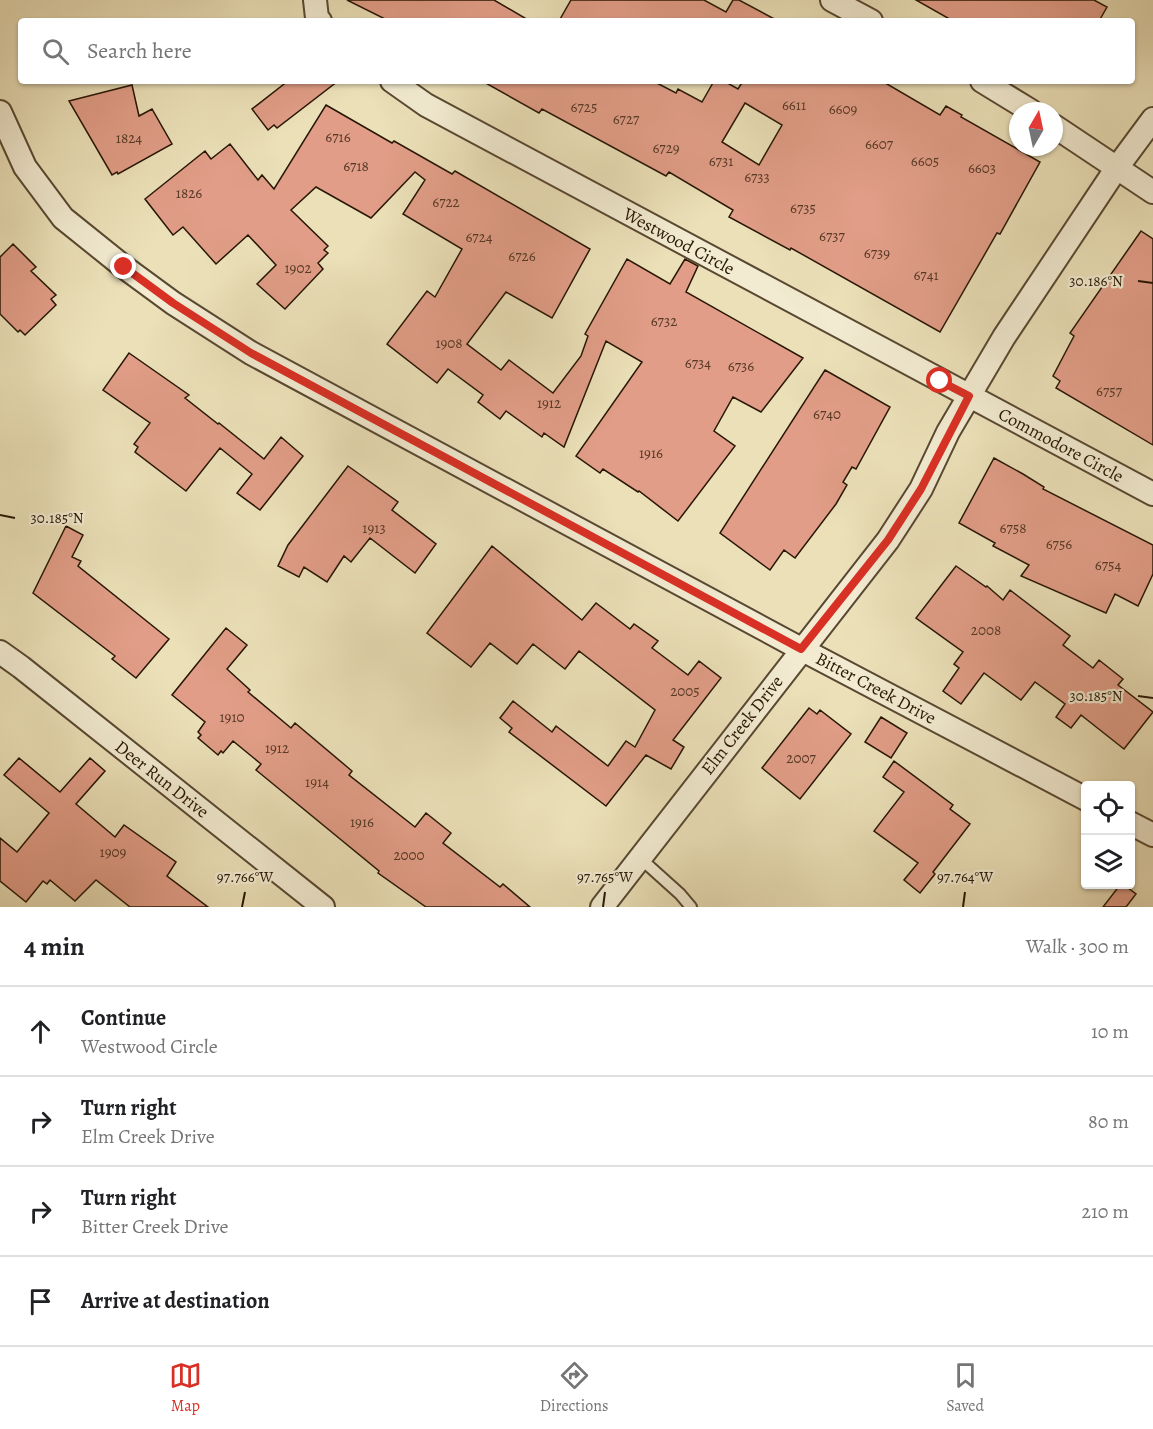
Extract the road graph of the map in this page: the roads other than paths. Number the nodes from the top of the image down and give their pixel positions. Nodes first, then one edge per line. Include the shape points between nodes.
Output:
1 (315, 0) edge
2 (832, 0) edge
3 (317, 18) edge
4 (865, 18) edge
5 (396, 84) edge
6 (987, 84) edge
7 (1016, 102) edge
8 (0, 112) edge
9 (1153, 119) edge
10 (1063, 132) edge
11 (1116, 169) junction
12 (1153, 192) edge
13 (969, 396) junction
14 (1153, 494) edge
15 (801, 649) junction
16 (0, 652) edge
17 (1081, 796) edge
18 (1135, 825) edge
19 (1153, 835) edge
20 (640, 858) junction
21 (323, 907) edge
22 (602, 907) edge
23 (691, 907) edge

1 - 3 street
2 - 4 street
5 - 13 street, Westwood Circle via 426,105
6 - 7 street
8 - 15 street, Bitter Creek Drive via 25,167 63,218 173,303 251,353
9 - 11 street, Elm Creek Drive
10 - 11 street
11 - 12 street
11 - 13 street, Elm Creek Drive
13 - 14 street, Commodore Circle
13 - 15 street, Elm Creek Drive via 921,489 888,540
15 - 17 street, Bitter Creek Drive
15 - 20 street, Elm Creek Drive
16 - 21 street, Deer Run Drive
18 - 19 street
20 - 22 street, Elm Creek Drive
20 - 23 lane

